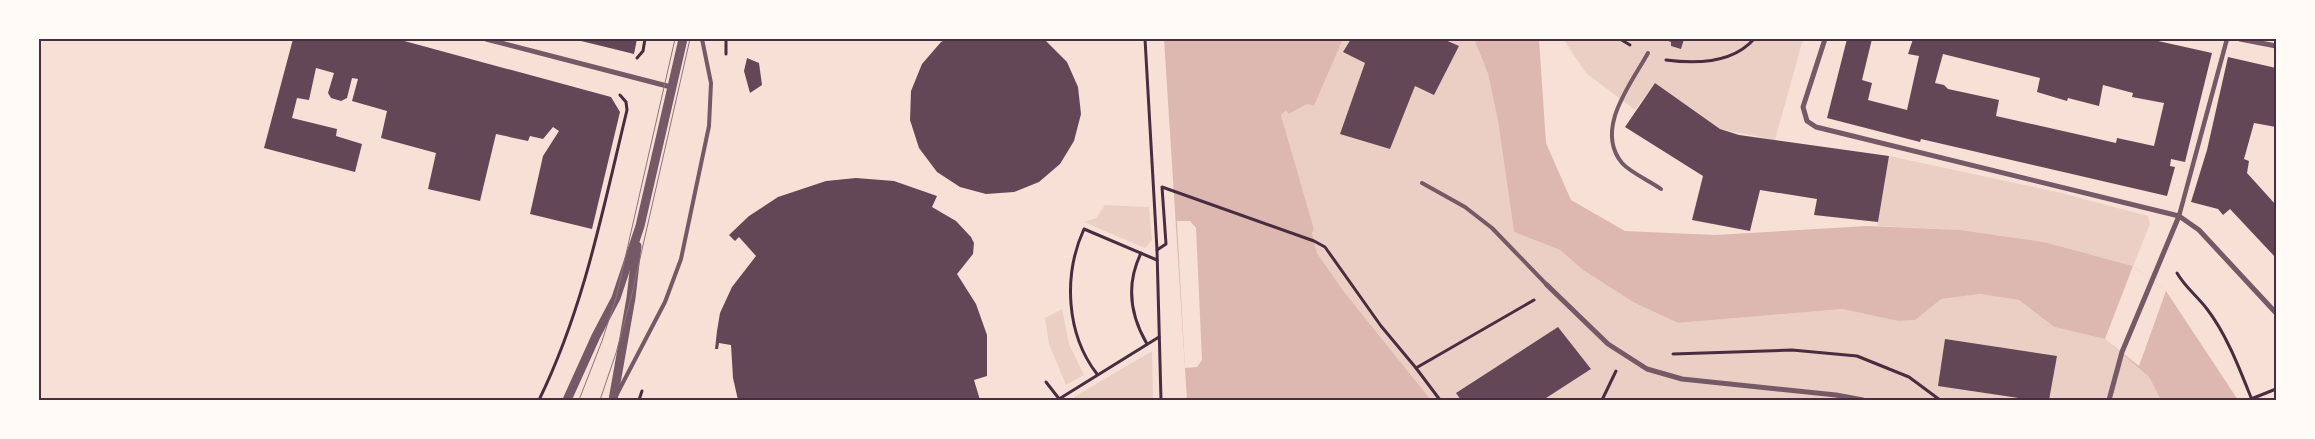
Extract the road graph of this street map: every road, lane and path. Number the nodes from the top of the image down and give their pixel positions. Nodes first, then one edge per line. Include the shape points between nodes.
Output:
1 (486, 39) edge
2 (646, 39) edge
3 (683, 39) edge
4 (702, 39) edge
5 (1145, 39) edge
6 (1754, 39) edge
7 (1825, 39) edge
8 (2227, 39) edge
9 (2240, 39) edge
10 (2276, 46) edge
11 (1648, 53) dead end
12 (634, 59) dead end
13 (1679, 61) dead end
14 (671, 87) junction
15 (621, 95) dead end
16 (1422, 183) dead end
17 (1661, 189) dead end
18 (2179, 216) junction
19 (640, 226) junction
20 (1157, 250) junction
21 (1141, 253) junction
22 (1157, 260) junction
23 (2183, 284) dead end
24 (1546, 285) joint
25 (1552, 290) junction
26 (2276, 313) edge
27 (1159, 337) junction
28 (1147, 344) junction
29 (1669, 354) dead end
30 (1624, 356) junction
31 (1416, 368) junction
32 (1097, 374) junction
33 (1046, 382) dead end
34 (2276, 390) edge
35 (1060, 399) edge
36 (2251, 399) edge
37 (539, 400) edge
38 (567, 400) edge
39 (614, 400) edge
40 (1161, 400) edge
41 (1440, 400) edge
42 (1602, 400) edge
43 (1863, 400) edge
44 (1940, 400) edge
45 (2109, 400) edge

1 - 14 street
2 - 12 path via 643,51
3 - 14 street
4 - 39 lane via 711,83 709,126 681,260 665,302
5 - 20 path
6 - 13 path via 1730,55 1704,62
7 - 18 street via 1803,106 1807,121 1816,127
8 - 18 street
9 - 10 street
11 - 17 lane via 1618,109 1611,131 1612,142 1623,164
14 - 19 street
15 - 37 path via 627,110 599,230 570,328
16 - 24 lane via 1485,222
18 - 26 street via 2199,230
18 - 45 street via 2122,352
19 - 38 street via 616,298
19 - 39 street
20 - 22 path
20 - 31 path via 1166,244 1162,187 1314,241 1325,247 1380,326
21 - 22 path
21 - 28 path via 1131,294 1138,329
21 - 32 path via 1084,229 1081,236 1071,281 1073,321 1083,354
22 - 27 path
23 - 36 path via 2207,309 2232,353
24 - 25 street
25 - 30 street
25 - 31 path
27 - 28 path
27 - 40 path
28 - 32 path
29 - 44 path via 1792,350 1857,356 1909,377
30 - 42 path
30 - 43 street via 1647,369 1682,379
31 - 41 path
32 - 35 path
33 - 35 path
34 - 36 path

